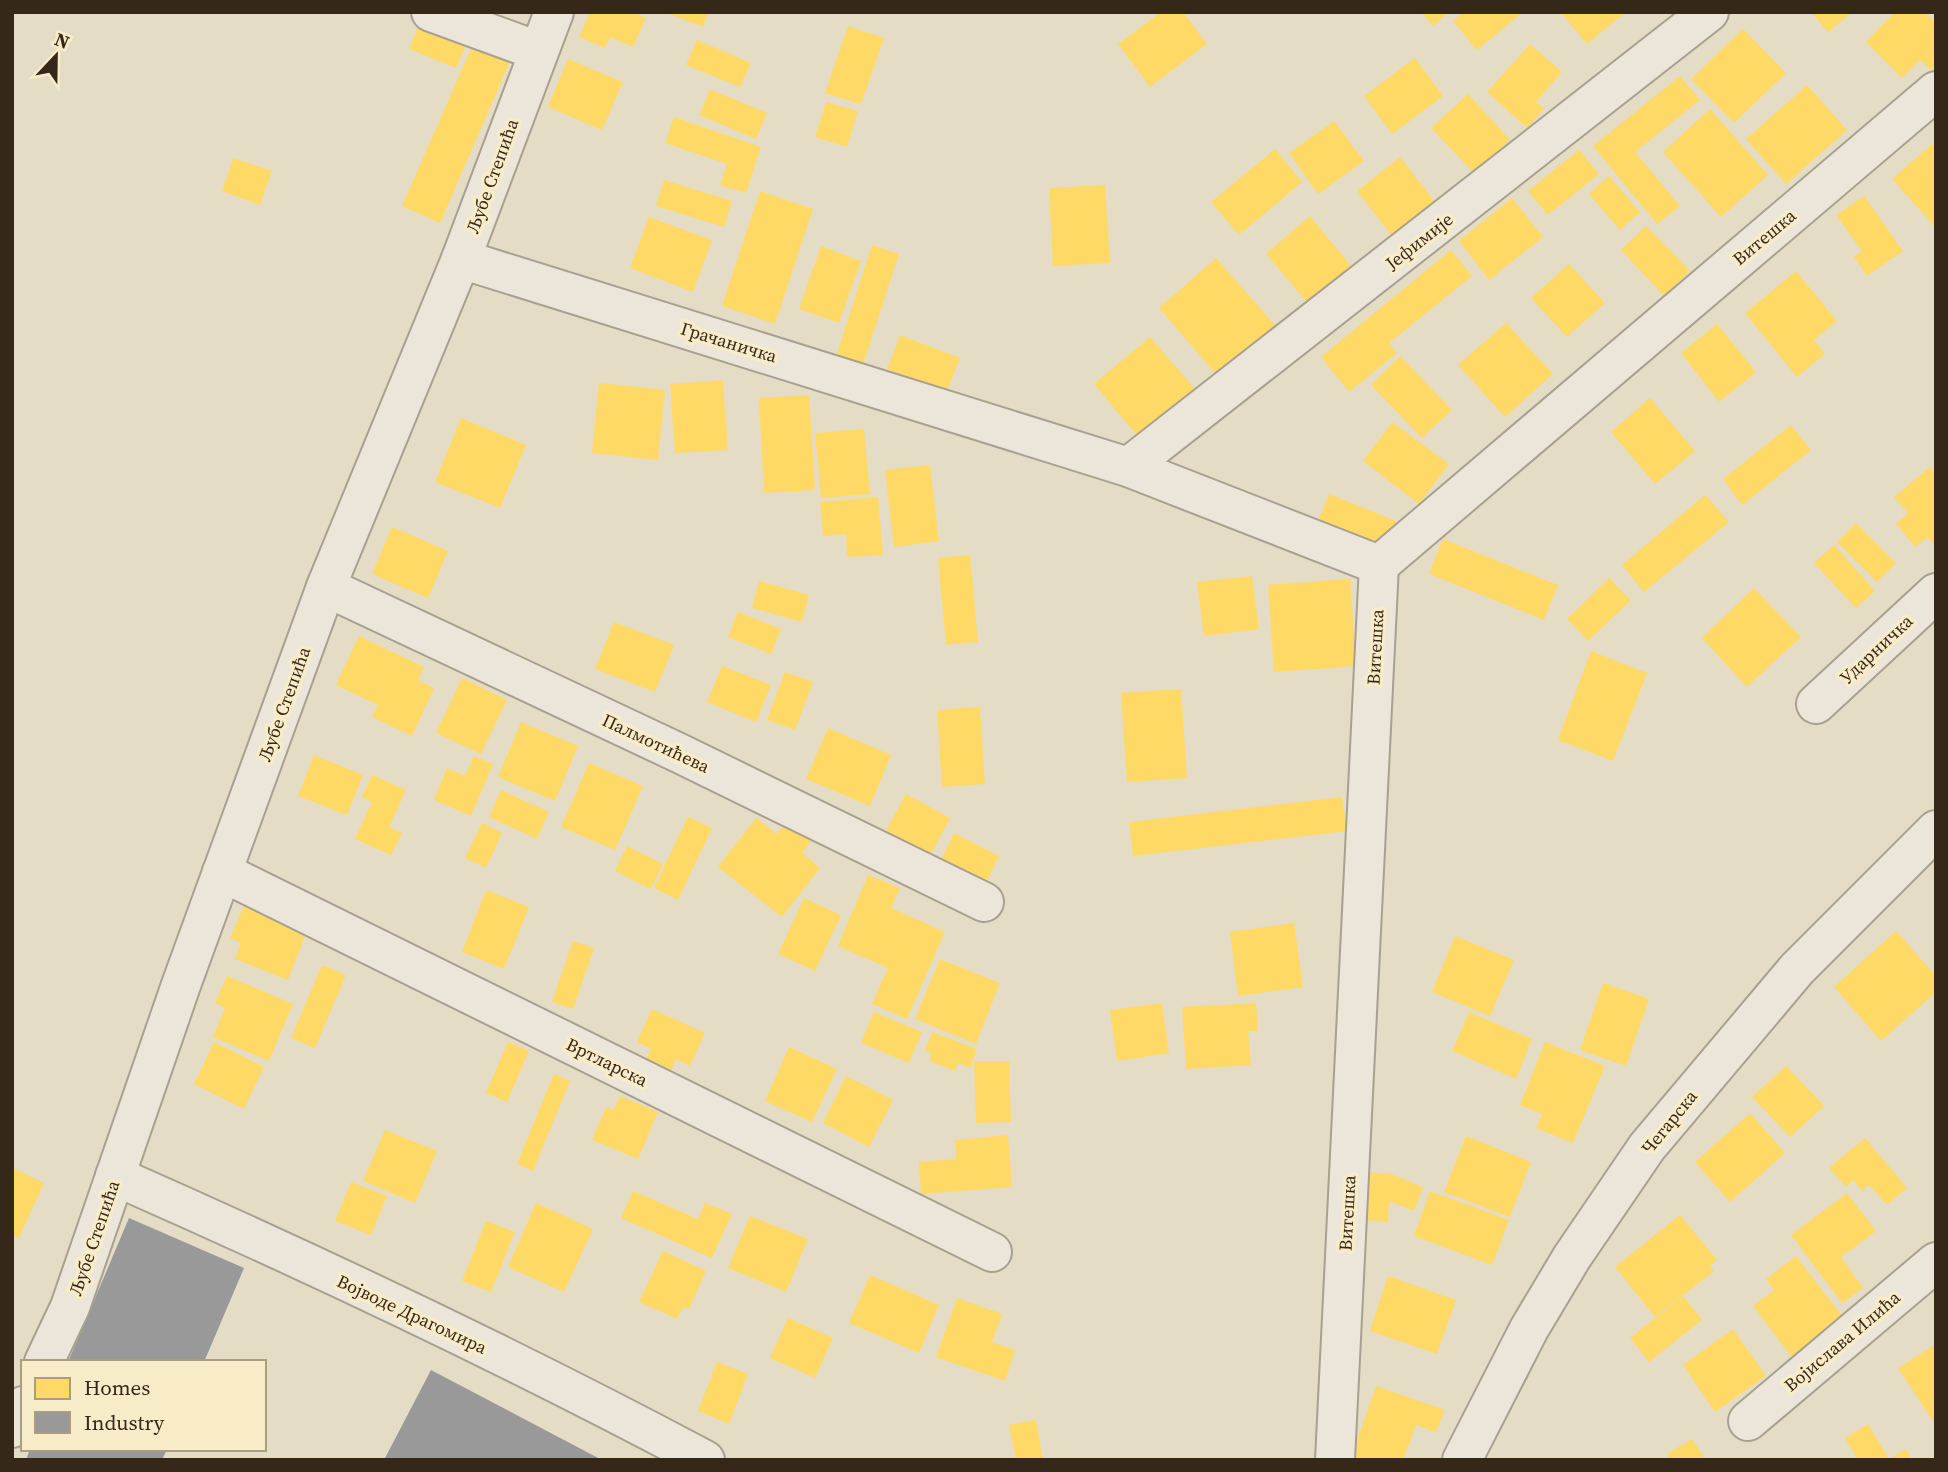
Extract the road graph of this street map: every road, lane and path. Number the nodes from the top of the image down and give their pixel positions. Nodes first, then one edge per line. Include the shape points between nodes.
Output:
1 (430, 12) edge
2 (554, 12) edge
3 (1709, 12) edge
4 (538, 51) junction
5 (1936, 91) edge
6 (461, 258) junction
7 (1128, 467) junction
8 (1379, 565) junction
9 (326, 587) junction
10 (1936, 593) edge
11 (1816, 704) dead end
12 (1936, 830) edge
13 (222, 872) junction
14 (984, 902) dead end
15 (115, 1176) junction
16 (992, 1252) dead end
17 (1936, 1262) edge
18 (45, 1360) edge
19 (21, 1410) edge
20 (1748, 1421) dead end
21 (12, 1428) edge
22 (705, 1460) edge
23 (1335, 1460) edge
24 (1462, 1460) edge

1 - 4 street
2 - 4 street, Љубе Степића
3 - 7 street, Јефимије
4 - 6 street, Љубе Степића
5 - 8 street, Витешка
6 - 7 street, Грачаничка
6 - 9 street, Љубе Степића
7 - 8 street
8 - 23 street, Витешка
9 - 13 street, Љубе Степића
9 - 14 street, Палмотићева
10 - 11 street, Ударничка
12 - 24 street, Чегарска via 1797,969 1647,1147 1529,1329
13 - 15 street, Љубе Степића
13 - 16 street, Вртларска
15 - 18 street, Љубе Степића via 70,1307
15 - 22 street, Војводе Драгомира via 568,1387
17 - 20 street, Војислава Илића
19 - 21 street

